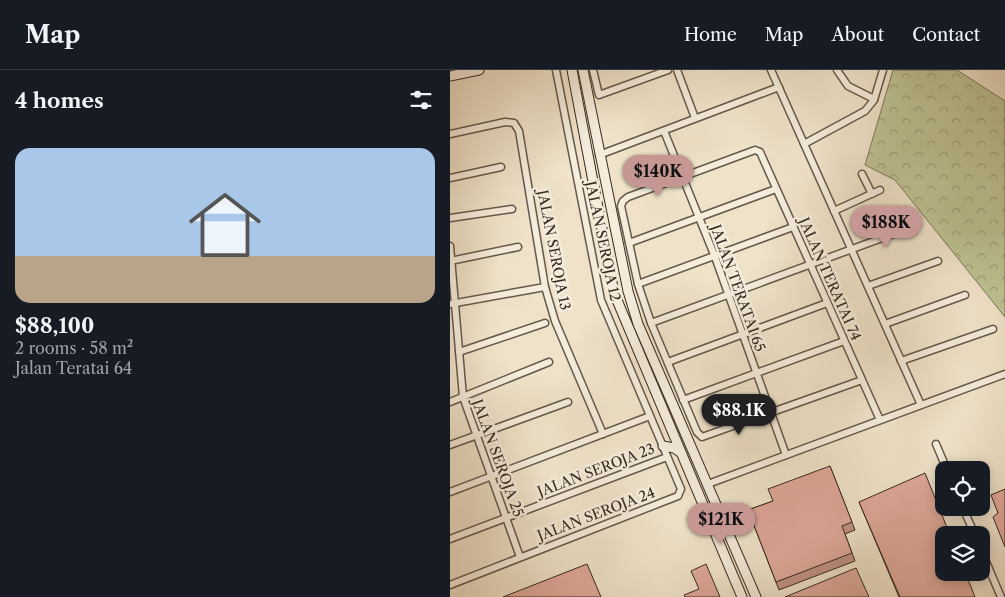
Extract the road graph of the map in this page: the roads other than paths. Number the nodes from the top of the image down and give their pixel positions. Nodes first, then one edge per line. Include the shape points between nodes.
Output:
1 (479, 70) edge
2 (556, 70) edge
3 (572, 70) edge
4 (583, 70) edge
5 (593, 70) edge
6 (668, 70) edge
7 (677, 70) edge
8 (771, 70) edge
9 (837, 70) edge
10 (883, 70) edge
11 (450, 76) edge
12 (779, 87) junction
13 (874, 99) junction
14 (695, 118) junction
15 (664, 131) junction
16 (450, 134) edge
17 (804, 144) junction
18 (599, 155) junction
19 (501, 167) dead end
20 (862, 174) dead end
21 (684, 177) junction
22 (450, 178) edge
23 (776, 189) junction
24 (880, 190) dead end
25 (872, 194) junction
26 (512, 209) dead end
27 (834, 210) junction
28 (699, 217) junction
29 (450, 218) edge
30 (793, 227) junction
31 (912, 227) dead end
32 (629, 243) junction
33 (450, 246) edge
34 (518, 247) dead end
35 (851, 250) junction
36 (715, 257) junction
37 (451, 260) edge
38 (938, 261) dead end
39 (810, 265) junction
40 (638, 284) junction
41 (868, 286) junction
42 (546, 287) junction
43 (728, 295) junction
44 (965, 295) dead end
45 (827, 302) junction
46 (452, 304) edge
47 (544, 323) dead end
48 (651, 323) junction
49 (885, 324) junction
50 (993, 329) dead end
51 (742, 334) junction
52 (844, 341) junction
53 (459, 352) junction
54 (901, 361) junction
55 (549, 362) dead end
56 (668, 362) junction
57 (755, 374) junction
58 (1005, 374) edge
59 (862, 380) junction
60 (463, 397) junction
61 (684, 400) junction
62 (450, 402) edge
63 (568, 402) dead end
64 (921, 405) junction
65 (770, 413) junction
66 (650, 416) junction
67 (880, 420) junction
68 (603, 434) junction
69 (476, 435) junction
70 (936, 444) dead end
71 (450, 445) edge
72 (663, 446) junction
73 (680, 452) junction
74 (786, 455) junction
75 (667, 457) junction
76 (943, 461) edge
77 (491, 477) junction
78 (708, 484) junction
79 (450, 492) edge
80 (681, 493) joint
81 (506, 518) junction
82 (450, 539) edge
83 (520, 557) junction
84 (990, 571) edge
85 (450, 584) edge
86 (742, 597) edge
87 (756, 597) edge
88 (1001, 597) edge

1 - 11 main road
2 - 66 street, JALAN SEROJA 12 via 601,300
3 - 73 main road via 614,293
4 - 18 main road
5 - 6 street via 599,94
7 - 14 street
8 - 12 street
9 - 13 street via 845,84
10 - 13 street
12 - 14 street
12 - 17 street
13 - 17 street via 862,114
14 - 15 street
15 - 18 street
15 - 21 street, JALAN TERATAI 65
16 - 42 street, JALAN SEROJA 13 via 504,122 514,123 519,131
17 - 27 street
18 - 78 main road via 638,324
19 - 22 street
20 - 25 street
21 - 23 street, JALAN TERATAI 74 via 757,150
21 - 28 street, JALAN TERATAI 65
21 - 32 street via 623,201 621,206
23 - 28 street
23 - 30 street, JALAN TERATAI 74
24 - 25 street
25 - 27 street
26 - 29 street
27 - 35 street
28 - 32 street
28 - 36 street, JALAN TERATAI 65
30 - 36 street
30 - 39 street, JALAN TERATAI 74
31 - 35 street
32 - 40 street
33 - 37 street, JALAN SEROJA 25
34 - 37 street
35 - 39 street
35 - 41 street
36 - 40 street
36 - 43 street, JALAN TERATAI 65
37 - 46 street, JALAN SEROJA 25
38 - 41 street
39 - 43 street
39 - 45 street, JALAN TERATAI 74
40 - 48 street
41 - 49 street
42 - 46 street
42 - 68 street, JALAN SEROJA 13 via 555,321
43 - 48 street
43 - 51 street, JALAN TERATAI 65
44 - 49 street
45 - 51 street
45 - 52 street, JALAN TERATAI 74
46 - 53 street, JALAN SEROJA 25
47 - 53 street
48 - 56 street
49 - 54 street
50 - 54 street
51 - 56 street
51 - 57 street, JALAN TERATAI 65
52 - 57 street
52 - 59 street, JALAN TERATAI 74
53 - 60 street, JALAN SEROJA 25
54 - 64 street
55 - 60 street
56 - 61 street
57 - 61 street
57 - 65 street, JALAN TERATAI 65
58 - 64 street
59 - 65 street
59 - 67 street, JALAN TERATAI 74
60 - 62 street
60 - 69 street, JALAN SEROJA 25
61 - 65 street via 702,437
63 - 69 street
64 - 67 street
65 - 74 street, JALAN TERATAI 65
66 - 68 street
66 - 72 street, JALAN SEROJA 12
67 - 74 street
68 - 77 street
69 - 71 street
69 - 77 street, JALAN SEROJA 25
70 - 76 street
72 - 73 main road
72 - 75 street, JALAN SEROJA 12
73 - 86 main road
74 - 78 street
75 - 80 street, JALAN SEROJA 12
75 - 81 street, JALAN SEROJA 23
77 - 79 street
77 - 81 street, JALAN SEROJA 25
78 - 87 main road
80 - 83 street, JALAN SEROJA 24
81 - 82 street, JALAN SEROJA 23
81 - 83 street, JALAN SEROJA 25
83 - 85 street, JALAN SEROJA 24
84 - 88 street

